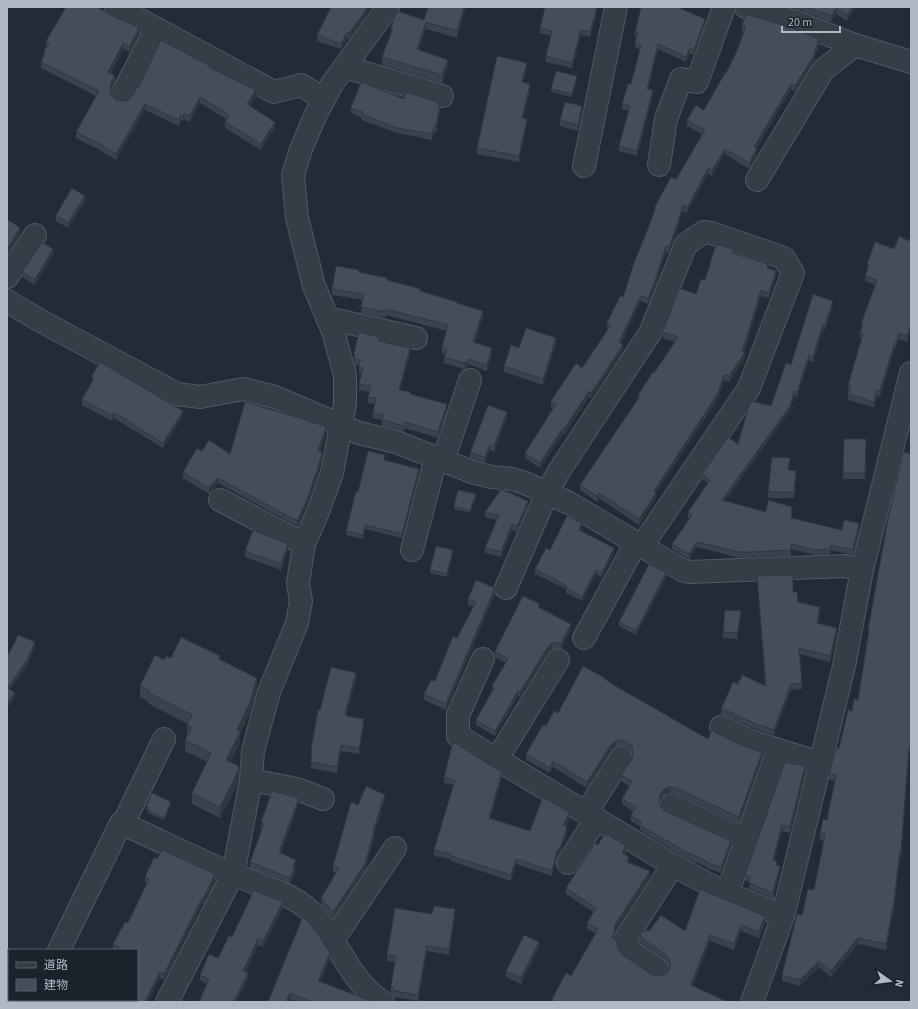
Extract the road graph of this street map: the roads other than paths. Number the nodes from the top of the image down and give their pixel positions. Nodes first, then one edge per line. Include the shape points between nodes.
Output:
1 (116, 7) edge
2 (388, 7) edge
3 (616, 7) edge
4 (724, 7) edge
5 (746, 7) edge
6 (156, 29) junction
7 (855, 45) junction
8 (911, 62) edge
9 (345, 67) junction
10 (122, 94) dead end
11 (442, 96) dead end
12 (324, 99) junction
13 (659, 165) dead end
14 (584, 166) dead end
15 (757, 180) dead end
16 (36, 235) dead end
17 (7, 277) edge
18 (7, 301) edge
19 (327, 318) junction
20 (416, 338) dead end
21 (911, 373) edge
22 (470, 380) dead end
23 (342, 425) junction
24 (439, 459) junction
25 (547, 493) junction
26 (220, 500) dead end
27 (304, 544) junction
28 (639, 545) junction
29 (412, 550) dead end
30 (862, 570) junction
31 (506, 588) dead end
32 (584, 638) dead end
33 (483, 659) dead end
34 (558, 660) dead end
35 (721, 727) dead end
36 (164, 739) dead end
37 (778, 750) junction
38 (621, 758) dead end
39 (497, 759) junction
40 (821, 763) junction
41 (251, 780) junction
42 (323, 799) dead end
43 (671, 805) dead end
44 (591, 816) junction
45 (123, 824) junction
46 (746, 840) junction
47 (395, 848) dead end
48 (568, 863) dead end
49 (673, 866) junction
50 (233, 874) junction
51 (727, 894) junction
52 (783, 916) junction
53 (333, 940) junction
54 (59, 949) edge
55 (658, 970) dead end
56 (167, 1002) edge
57 (383, 1002) edge
58 (752, 1002) edge

1 - 6 street
2 - 9 street
3 - 14 street
4 - 13 street via 697,82 681,79 666,119
5 - 7 street via 793,20
6 - 10 street
6 - 12 street via 274,92 301,85
7 - 8 street
7 - 15 street via 823,70
9 - 11 street
9 - 12 street
12 - 19 street via 304,142 293,175 297,218 314,286
16 - 17 street
18 - 23 street via 177,394 200,397 243,389 275,397
19 - 20 street
19 - 23 street via 344,375 345,404
21 - 30 street
22 - 24 street
23 - 24 street
23 - 27 street via 332,473
24 - 25 street via 475,473 519,481
24 - 29 street
25 - 28 street via 569,503
25 - 28 street via 650,333 686,244 704,232 784,258 794,273 749,388
25 - 31 street
26 - 27 street
27 - 41 street via 298,583 301,601 297,623 269,692 253,751
28 - 30 street via 690,572 844,566
28 - 32 street
30 - 40 street via 844,666
33 - 39 street via 458,715 458,736
34 - 39 street
35 - 37 street
36 - 45 street
37 - 40 street
37 - 46 street
38 - 44 street
39 - 44 street
40 - 52 street
41 - 42 street via 296,789
41 - 50 street
43 - 46 street
44 - 48 street
44 - 49 street
45 - 50 street
45 - 54 street via 121,823
46 - 51 street
47 - 53 street
49 - 51 street
49 - 55 street via 626,938 630,951
50 - 53 street via 290,898 308,909
50 - 56 street
51 - 52 street
52 - 58 street
53 - 57 street via 354,974

